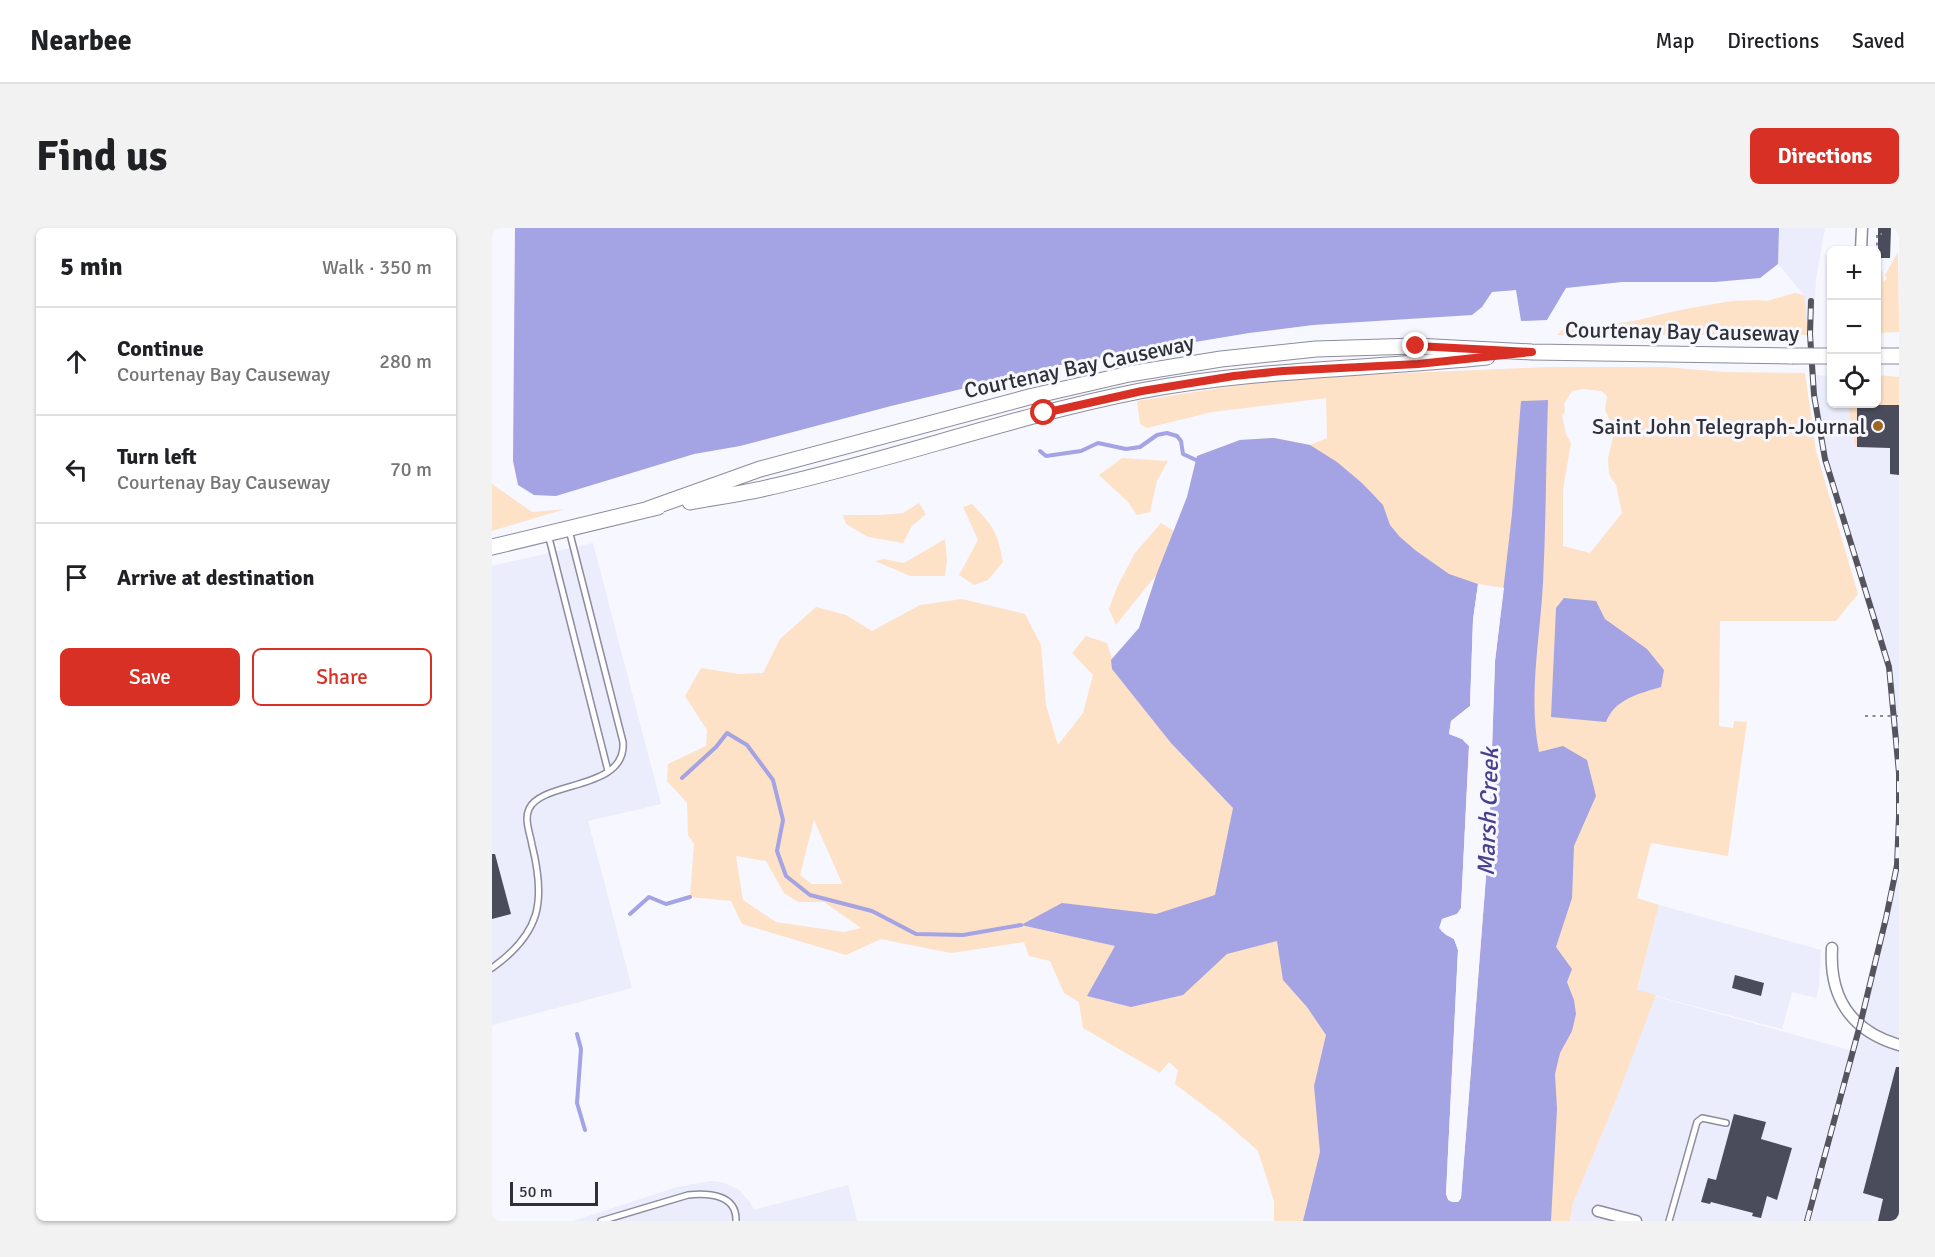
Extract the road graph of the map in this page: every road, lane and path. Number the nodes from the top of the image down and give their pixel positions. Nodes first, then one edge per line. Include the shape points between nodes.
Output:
1 (1862, 228) edge
2 (1882, 234) dead end
3 (1871, 238) dead end
4 (1877, 238) junction
5 (1862, 246) edge
6 (1877, 246) edge
7 (1532, 352) junction
8 (1827, 356) edge
9 (1881, 356) edge
10 (1899, 356) edge
11 (648, 509) junction
12 (569, 528) junction
13 (548, 534) junction
14 (492, 547) edge
15 (1865, 716) dead end
16 (1899, 716) edge
17 (608, 771) junction
18 (1832, 948) dead end
19 (492, 968) edge
20 (1899, 1045) edge
21 (1726, 1123) dead end
22 (1599, 1211) dead end
23 (601, 1221) edge
24 (736, 1221) edge
25 (1636, 1221) edge
26 (1669, 1221) edge

1 - 5 street
2 - 4 path via 1877,234
3 - 4 path
4 - 6 path
7 - 8 main road, Courtenay Bay Causeway, bridge
7 - 11 main road, Courtenay Bay Causeway via 1418,364 1283,371 1185,383 1087,402 766,488
7 - 11 main road, Courtenay Bay Causeway via 1360,346 1221,359 1129,374 760,469
9 - 10 main road
11 - 12 main road, Courtenay Bay Causeway
12 - 13 main road, Courtenay Bay Causeway
12 - 17 lane via 623,742 622,756
13 - 14 main road, Courtenay Bay Causeway
13 - 17 lane
15 - 16 path
17 - 19 lane via 530,806 528,827 540,889 536,916 510,956
18 - 20 street via 1832,977 1847,1011 1872,1034
21 - 26 lane via 1706,1118 1698,1122
22 - 25 street
23 - 24 lane via 702,1194 724,1198 732,1205

